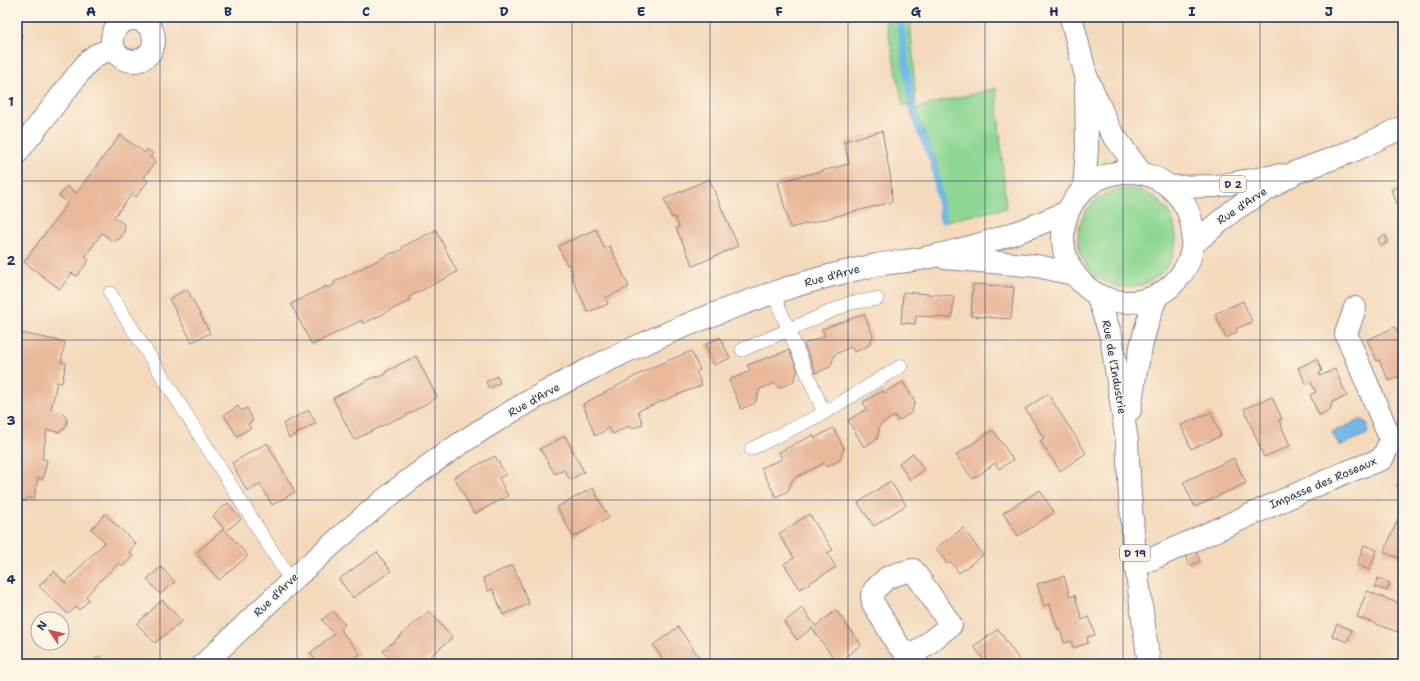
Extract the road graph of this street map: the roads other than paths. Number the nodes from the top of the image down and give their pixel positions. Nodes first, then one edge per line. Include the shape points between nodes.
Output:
1 (1071, 17) edge
2 (117, 20) edge
3 (150, 20) edge
4 (114, 48) junction
5 (1086, 76) junction
6 (1403, 127) edge
7 (17, 153) edge
8 (1140, 172) junction
9 (1294, 173) junction
10 (1170, 186) junction
11 (1084, 188) junction
12 (1067, 212) junction
13 (1193, 244) junction
14 (930, 257) junction
15 (1074, 274) junction
16 (110, 293) dead end
17 (773, 293) junction
18 (1097, 295) junction
19 (1157, 295) junction
20 (877, 299) dead end
21 (1355, 308) dead end
22 (789, 330) junction
23 (742, 350) dead end
24 (901, 366) dead end
25 (824, 412) junction
26 (1127, 441) junction
27 (750, 449) dead end
28 (1136, 566) junction
29 (291, 581) junction
30 (1146, 662) edge
31 (204, 664) edge

1 - 5 main road
2 - 3 main road
2 - 4 main road via 113,33
3 - 4 main road via 154,40 153,48 146,56 140,60 129,61 120,56
4 - 7 main road via 96,55 83,67
5 - 8 main road via 1110,130
5 - 11 main road via 1087,149
6 - 9 main road, Rue d'Arve / D 2 via 1355,150
8 - 10 main road
8 - 11 main road via 1110,173
9 - 10 main road, Rue d'Arve / D 2 via 1216,186
9 - 13 main road, Rue d'Arve / D 2 via 1235,208
10 - 13 main road via 1186,206 1193,231
11 - 12 main road
12 - 14 main road, Rue d'Arve via 1021,232
12 - 15 main road via 1062,230 1063,249
13 - 19 main road via 1182,274 1171,286
14 - 15 main road, Rue d'Arve via 1037,266
14 - 17 main road, Rue d'Arve via 877,265
15 - 18 main road
16 - 29 lane
17 - 22 lane
17 - 29 main road, Rue d'Arve via 733,306 664,335 580,375 511,412 410,479 359,520
18 - 19 main road via 1127,302
18 - 26 main road, Rue de l'Industrie / D 19 via 1111,336
19 - 26 main road, Rue de l'Industrie / D 19 via 1138,354
20 - 22 lane via 850,304
21 - 28 main road, Impasse des Roseaux via 1346,334 1392,440 1382,459 1344,472
22 - 23 lane
22 - 25 lane
24 - 25 lane
25 - 27 lane
26 - 28 main road, Rue de l'Industrie / D 19
28 - 30 main road, Rue de l'Industrie / D 19
29 - 31 main road, Rue d'Arve

